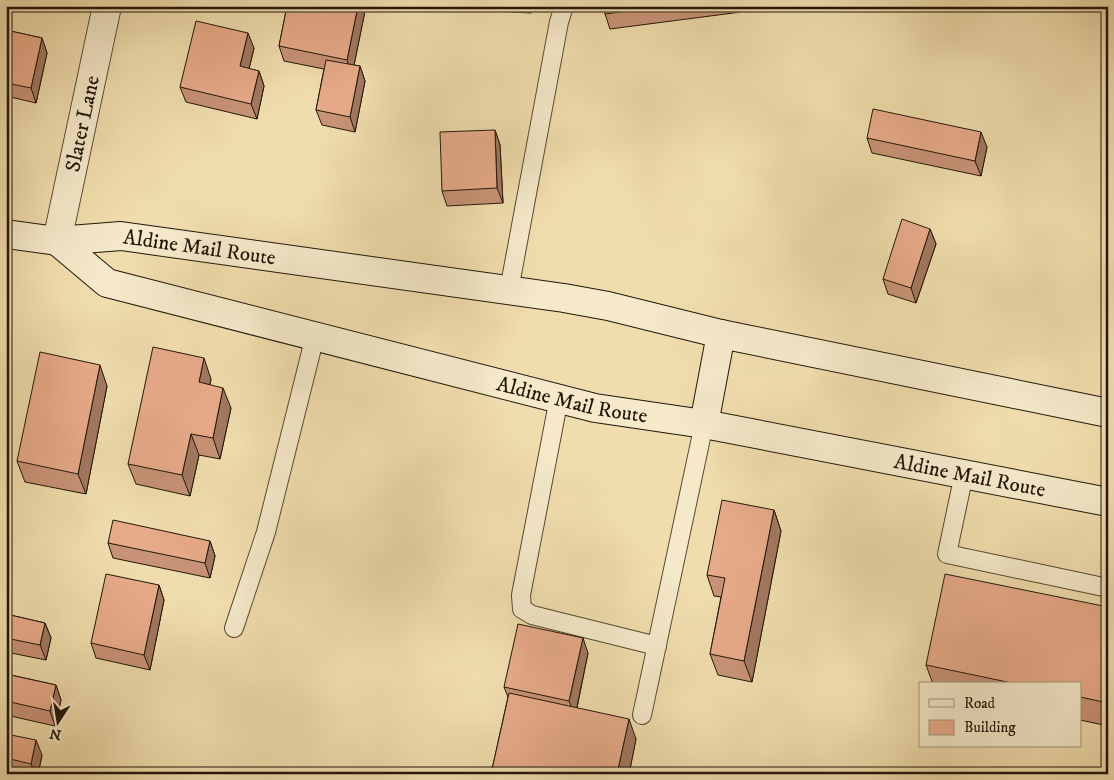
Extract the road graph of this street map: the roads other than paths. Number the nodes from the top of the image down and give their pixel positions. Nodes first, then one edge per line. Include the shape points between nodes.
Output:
1 (107, 6) edge
2 (564, 6) edge
3 (6, 234) edge
4 (57, 241) junction
5 (509, 290) junction
6 (721, 334) junction
7 (315, 336) junction
8 (559, 398) junction
9 (1108, 413) edge
10 (704, 424) junction
11 (964, 474) junction
12 (1108, 502) edge
13 (1108, 588) edge
14 (234, 628) dead end
15 (657, 646) junction
16 (642, 715) dead end

1 - 4 main road, Slater Lane
2 - 5 lane
3 - 4 main road, Aldine Mail Route
4 - 5 main road, Aldine Mail Route via 121,236
4 - 7 main road, Aldine Mail Route via 107,283
5 - 6 main road, Aldine Mail Route via 608,306
6 - 9 main road, Aldine Mail Route
6 - 10 main road
7 - 8 main road, Aldine Mail Route
7 - 14 lane via 266,532
8 - 10 main road, Aldine Mail Route via 595,408
8 - 15 lane via 521,595 522,609 532,615
10 - 11 main road, Aldine Mail Route
10 - 15 lane
11 - 12 main road, Aldine Mail Route
11 - 13 lane via 947,554
15 - 16 lane

